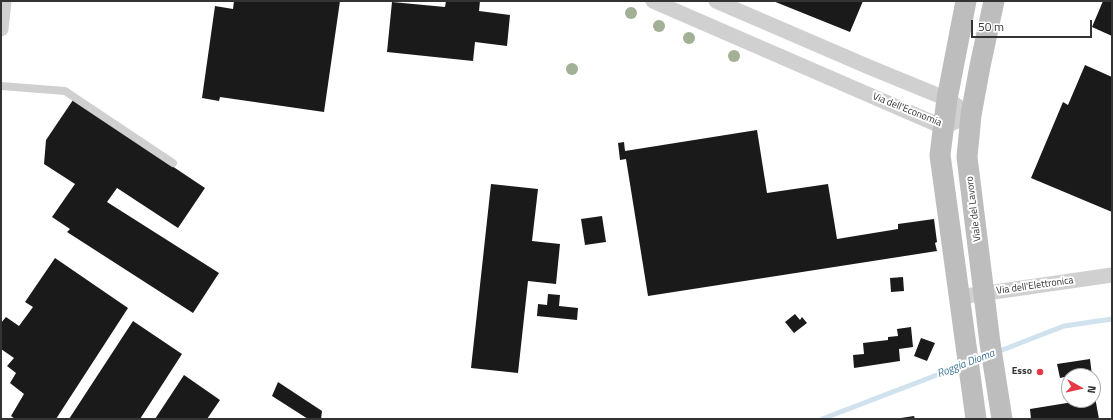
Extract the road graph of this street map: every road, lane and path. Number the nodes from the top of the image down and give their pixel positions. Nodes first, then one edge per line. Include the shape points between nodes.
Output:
1 (4, 1) edge
2 (653, 1) edge
3 (716, 1) edge
4 (966, 1) edge
5 (994, 1) edge
6 (736, 5) edge
7 (1, 24) edge
8 (1, 86) edge
9 (948, 99) junction
10 (971, 115) junction
11 (943, 127) junction
12 (173, 163) dead end
13 (1112, 274) edge
14 (984, 293) junction
15 (959, 297) junction
16 (976, 419) edge
17 (1002, 419) edge

1 - 7 street
2 - 11 street, Via dell'Economia
3 - 6 street
4 - 9 main road
5 - 10 main road, Viale del Lavoro
6 - 9 street via 869,67
8 - 12 lane via 65,91
9 - 10 street
9 - 11 main road
10 - 11 street, Via dell'Economia
10 - 14 main road, Viale del Lavoro via 967,157
11 - 15 main road via 940,155
13 - 14 street, Via dell'Elettronica
14 - 15 street, Via dell'Elettronica
14 - 17 main road, Viale del Lavoro
15 - 16 main road

